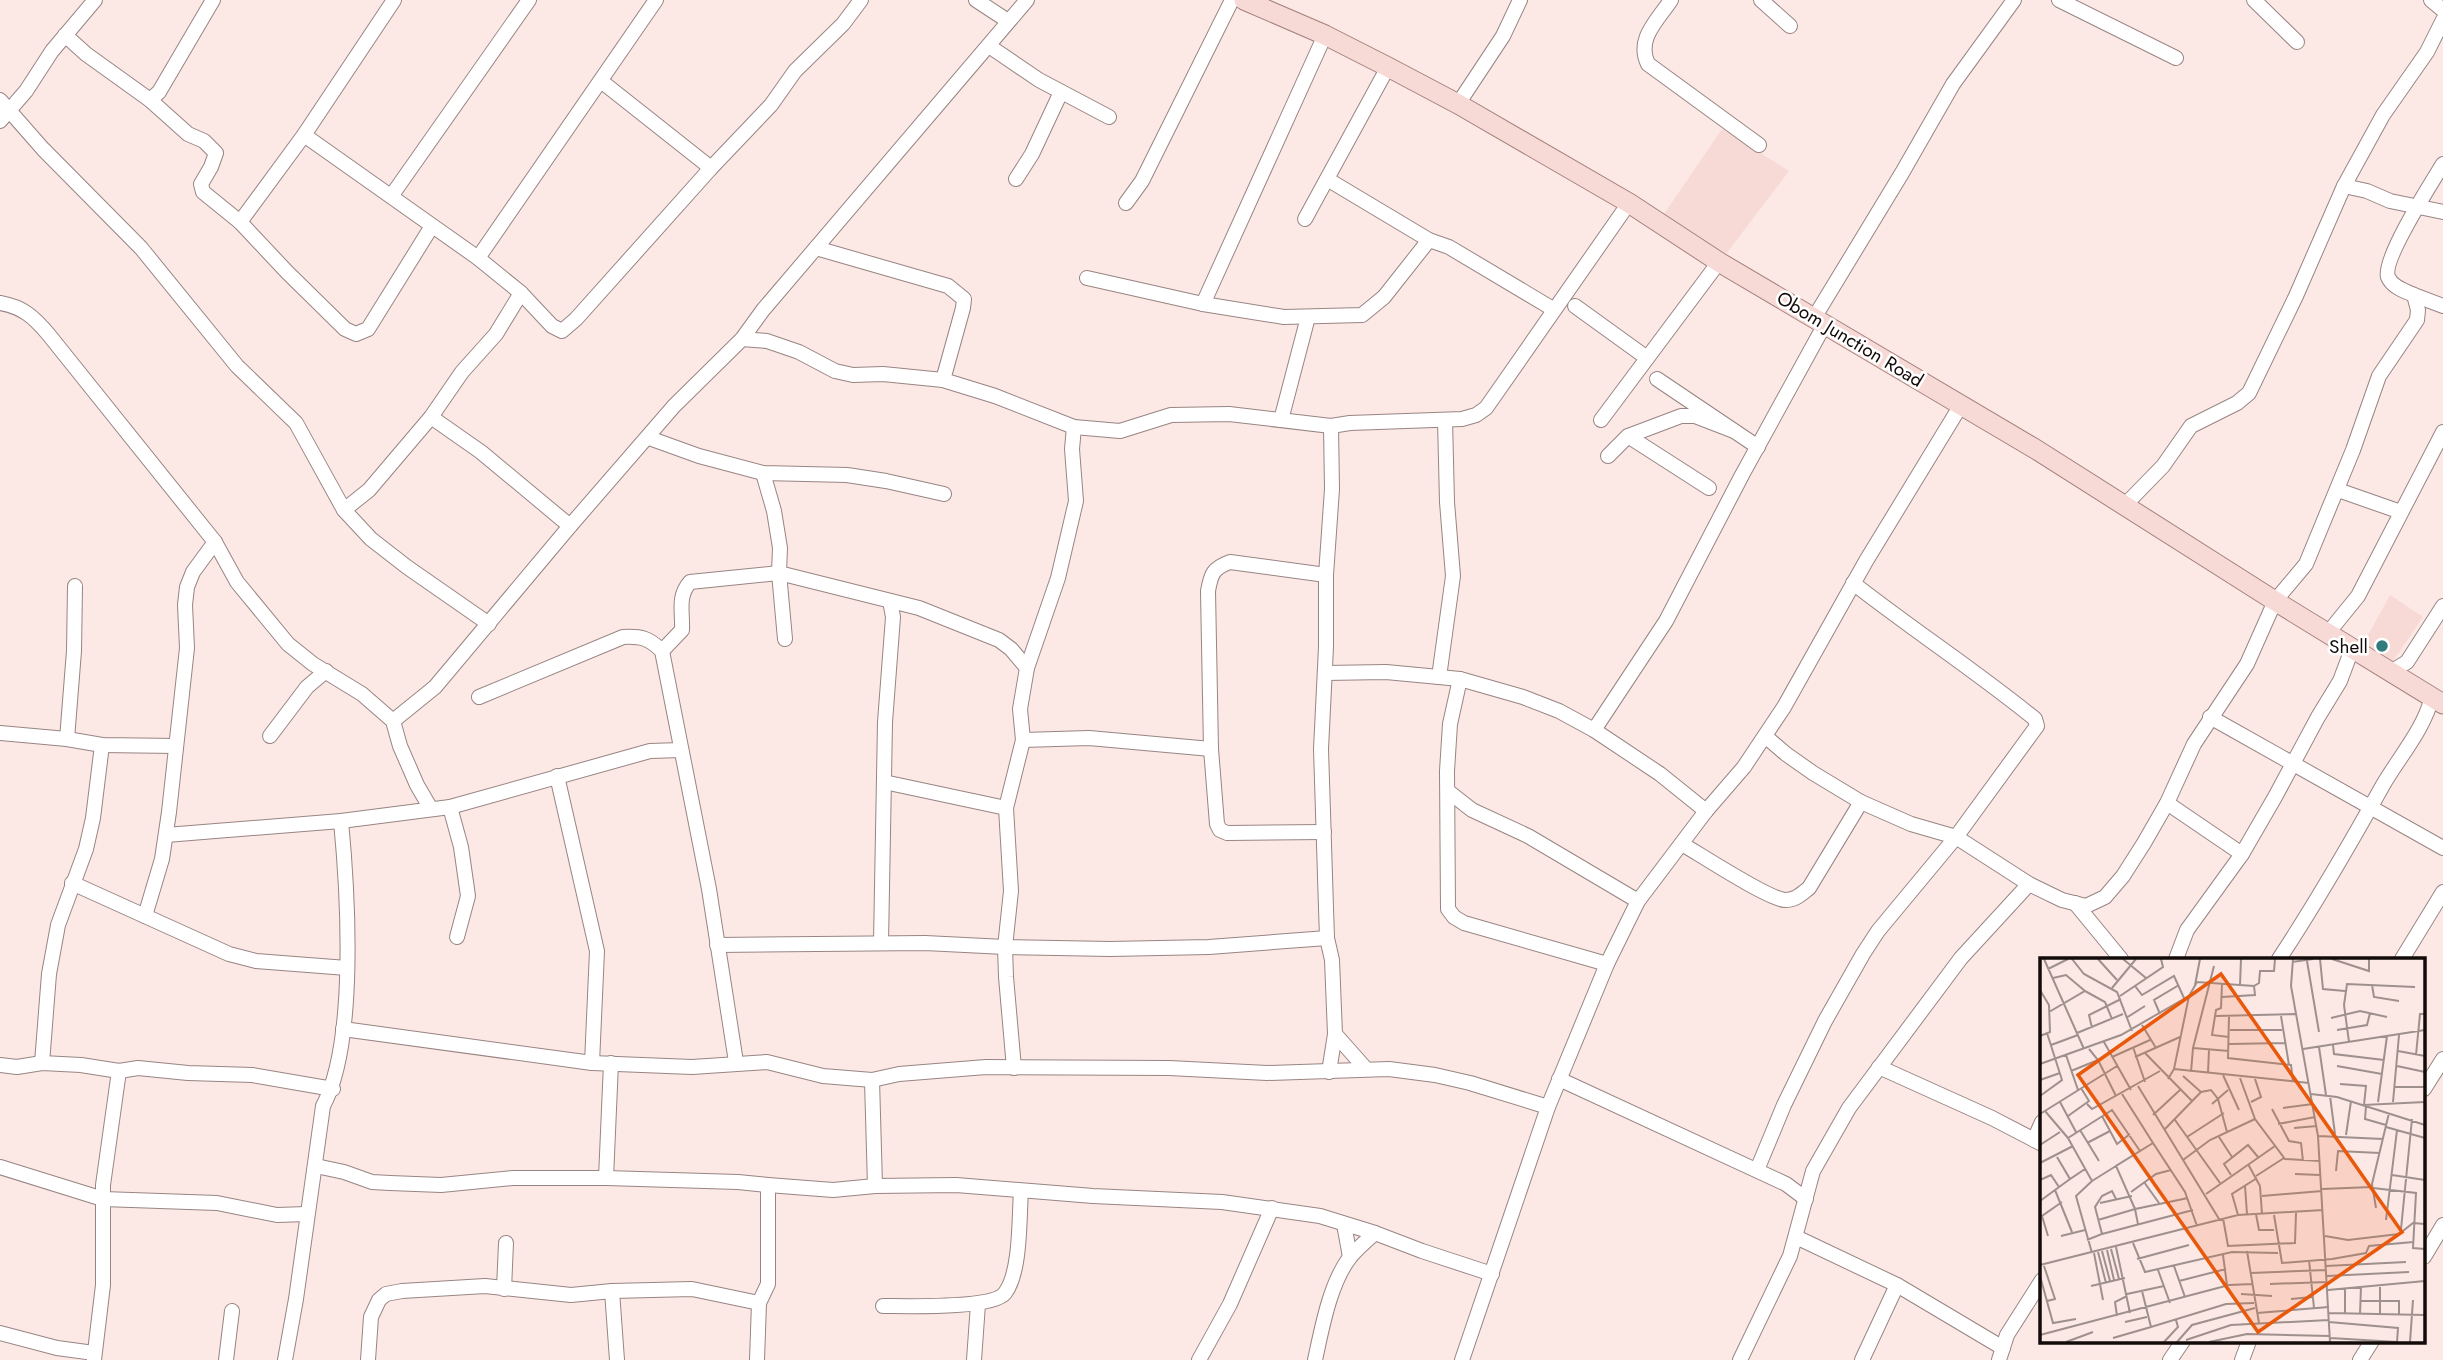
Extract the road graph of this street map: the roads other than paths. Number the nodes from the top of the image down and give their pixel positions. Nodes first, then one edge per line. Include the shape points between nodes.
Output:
1 (94, 0) edge
2 (213, 0) edge
3 (394, 0) edge
4 (528, 0) edge
5 (656, 0) edge
6 (861, 0) edge
7 (976, 0) edge
8 (1027, 0) edge
9 (1232, 0) edge
10 (1244, 0) edge
11 (1520, 0) edge
12 (1671, 0) edge
13 (1761, 0) edge
14 (2014, 0) edge
15 (2059, 0) edge
16 (2254, 0) edge
17 (2431, 0) edge
18 (2443, 10) edge
19 (2443, 20) edge
20 (1009, 21) junction
21 (1790, 26) dead end
22 (65, 35) junction
23 (1325, 35) junction
24 (2297, 42) dead end
25 (989, 46) junction
26 (2176, 58) dead end
27 (1388, 67) junction
28 (601, 81) junction
29 (1061, 92) junction
30 (150, 100) junction
31 (1458, 104) junction
32 (3, 111) edge
33 (1109, 117) dead end
34 (304, 135) junction
35 (1759, 145) dead end
36 (2443, 164) edge
37 (711, 169) junction
38 (1016, 179) dead end
39 (1327, 179) junction
40 (2344, 186) junction
41 (393, 195) junction
42 (1125, 203) dead end
43 (1629, 204) junction
44 (2416, 206) junction
45 (2443, 212) edge
46 (1305, 219) dead end
47 (240, 222) junction
48 (432, 226) junction
49 (1429, 240) junction
50 (816, 248) junction
51 (478, 258) junction
52 (1719, 262) junction
53 (1087, 278) dead end
54 (521, 293) junction
55 (2414, 295) junction
56 (0, 303) edge
57 (1203, 304) junction
58 (1575, 306) dead end
59 (2443, 306) edge
60 (1553, 309) junction
61 (1308, 317) junction
62 (1819, 321) junction
63 (742, 339) junction
64 (1647, 358) junction
65 (1657, 379) dead end
66 (943, 380) junction
67 (1956, 401) junction
68 (431, 417) junction
69 (1281, 420) junction
70 (1445, 420) junction
71 (1601, 420) dead end
72 (1331, 426) junction
73 (1074, 427) junction
74 (1734, 431) junction
75 (2443, 432) edge
76 (1629, 436) junction
77 (649, 438) junction
78 (1758, 447) junction
79 (1608, 456) dead end
80 (762, 473) junction
81 (1709, 488) dead end
82 (2338, 489) junction
83 (944, 494) dead end
84 (2124, 505) junction
85 (344, 510) junction
86 (2401, 512) junction
87 (570, 526) junction
88 (215, 542) junction
89 (779, 573) junction
90 (1326, 575) junction
91 (1853, 583) junction
92 (75, 586) dead end
93 (890, 601) junction
94 (2275, 601) junction
95 (2443, 606) edge
96 (489, 624) junction
97 (2328, 633) junction
98 (785, 639) dead end
99 (2352, 649) junction
100 (662, 651) junction
101 (1027, 668) junction
102 (326, 671) junction
103 (2392, 671) junction
104 (1325, 673) junction
105 (1439, 677) junction
106 (1460, 679) junction
107 (480, 697) dead end
108 (2437, 700) edge
109 (2210, 717) junction
110 (393, 720) junction
111 (1594, 730) junction
112 (0, 733) edge
113 (270, 736) dead end
114 (1765, 736) junction
115 (67, 739) junction
116 (1023, 740) junction
117 (102, 745) junction
118 (176, 746) junction
119 (1211, 749) junction
120 (681, 750) junction
121 (2292, 764) junction
122 (557, 776) junction
123 (884, 782) junction
124 (1449, 792) junction
125 (1861, 802) junction
126 (2167, 803) junction
127 (450, 807) junction
128 (1006, 807) junction
129 (2371, 808) junction
130 (431, 809) junction
131 (1472, 810) junction
132 (1706, 811) junction
133 (1449, 815) junction
134 (341, 821) junction
135 (1324, 832) junction
136 (166, 835) junction
137 (1956, 837) junction
138 (1682, 844) junction
139 (2443, 848) edge
140 (2242, 854) junction
141 (72, 883) junction
142 (2029, 884) junction
143 (2443, 892) edge
144 (1638, 901) junction
145 (2075, 903) junction
146 (145, 916) junction
147 (457, 937) dead end
148 (1327, 938) junction
149 (881, 943) junction
150 (717, 945) junction
151 (1005, 947) junction
152 (2121, 958) edge
153 (2176, 958) edge
154 (2280, 958) edge
155 (2403, 958) edge
156 (1607, 964) junction
157 (347, 968) junction
158 (343, 1029) junction
159 (1335, 1034) junction
160 (2443, 1059) edge
161 (736, 1062) junction
162 (42, 1063) junction
163 (592, 1063) junction
164 (611, 1063) junction
165 (0, 1065) edge
166 (1879, 1067) junction
167 (1014, 1068) junction
168 (1366, 1069) junction
169 (119, 1071) junction
170 (1329, 1072) junction
171 (1559, 1079) junction
172 (872, 1080) junction
173 (2426, 1086) edge
174 (332, 1089) junction
175 (1548, 1107) junction
176 (2038, 1142) edge
177 (316, 1166) junction
178 (0, 1167) edge
179 (1757, 1170) junction
180 (1813, 1171) junction
181 (606, 1178) junction
182 (1786, 1184) junction
183 (768, 1185) junction
184 (875, 1186) junction
185 (1021, 1191) junction
186 (103, 1199) junction
187 (1806, 1199) junction
188 (1272, 1208) junction
189 (307, 1214) junction
190 (1344, 1224) junction
191 (2443, 1225) edge
192 (1375, 1233) junction
193 (1796, 1237) junction
194 (506, 1243) dead end
195 (2426, 1254) edge
196 (1350, 1257) junction
197 (1492, 1274) junction
198 (2040, 1283) edge
199 (1897, 1285) junction
200 (505, 1289) junction
201 (612, 1291) junction
202 (759, 1303) junction
203 (978, 1304) junction
204 (883, 1306) dead end
205 (232, 1311) dead end
206 (0, 1333) edge
207 (2182, 1342) edge
208 (2249, 1342) edge
209 (2371, 1342) edge
210 (2001, 1354) edge
211 (94, 1356) edge
212 (226, 1360) edge
213 (285, 1360) edge
214 (368, 1360) edge
215 (617, 1360) edge
216 (757, 1360) edge
217 (974, 1360) edge
218 (1199, 1360) edge
219 (1315, 1360) edge
220 (1462, 1360) edge
221 (1740, 1360) edge
222 (1862, 1360) edge
223 (2170, 1360) edge
224 (2242, 1360) edge
225 (2360, 1360) edge

1 - 22 street
2 - 30 street
3 - 34 street
4 - 41 street
5 - 28 street
6 - 37 street
7 - 20 street
8 - 20 street
9 - 42 street via 1142,181
10 - 23 main road, Obom Junction Road
11 - 31 street via 1503,36
12 - 35 street via 1644,41 1648,64
13 - 21 street
14 - 62 street via 1952,84
15 - 26 street
16 - 24 street
17 - 18 street
19 - 40 street
20 - 25 street
22 - 30 street
22 - 32 street
23 - 27 main road, Obom Junction Road
23 - 57 street
25 - 29 street
25 - 50 street
27 - 31 main road, Obom Junction Road
27 - 39 street
28 - 37 street
28 - 51 street
29 - 33 street
29 - 38 street
30 - 47 street via 216,153 201,184 202,192
31 - 43 main road, Obom Junction Road
32 - 85 street via 141,247 237,366 296,423
34 - 41 street
34 - 47 street
36 - 44 street
37 - 54 street via 562,331
39 - 46 street
39 - 49 street
40 - 44 street
40 - 84 street via 2249,393 2191,425 2163,466
41 - 48 street
43 - 52 main road, Obom Junction Road
43 - 60 street
44 - 45 street
44 - 55 street via 2387,267 2396,287
47 - 48 street via 345,329 356,334 368,329
48 - 51 street
49 - 60 street via 1449,247
49 - 61 street via 1384,297 1362,315
50 - 63 street
50 - 66 street via 948,286 964,299
51 - 54 street
52 - 62 main road, Obom Junction Road
52 - 64 street
53 - 57 street
54 - 68 street via 496,334
55 - 59 street
55 - 82 street via 2417,320 2379,376
56 - 88 street via 30,313 50,335
57 - 61 street
58 - 64 street
60 - 70 street via 1486,408 1476,415
61 - 69 street
62 - 67 main road, Obom Junction Road
62 - 78 street
63 - 66 street via 768,341 853,375
63 - 77 street via 674,406
64 - 71 street
65 - 74 street
66 - 73 street
67 - 84 main road, Obom Junction Road
67 - 91 street via 1958,410
68 - 85 street via 369,489
68 - 87 street
69 - 72 street
69 - 73 street via 1229,414 1171,415 1120,431
70 - 72 street
70 - 105 street via 1453,576
72 - 90 street
73 - 101 street via 1076,501 1072,523
74 - 76 street via 1687,415
74 - 78 street
75 - 86 street
76 - 79 street
76 - 81 street
77 - 80 street
77 - 87 street
78 - 111 street via 1666,621
80 - 83 street via 847,475
80 - 89 street via 774,511
82 - 86 street
82 - 94 street via 2306,564
84 - 94 main road, Obom Junction Road
85 - 96 street via 371,539
86 - 97 street via 2358,596
87 - 96 street
88 - 102 street via 237,582 288,645
88 - 118 street via 187,587 187,648
89 - 93 street
89 - 98 street
89 - 100 street via 690,582 681,598 682,630
90 - 104 street
90 - 119 street via 1230,562 1211,573
91 - 114 street
91 - 137 street via 2035,719 2034,734
92 - 115 street
93 - 101 street via 999,640
93 - 123 street via 893,617
94 - 97 main road, Obom Junction Road
94 - 109 street via 2247,664
95 - 103 street via 2407,662
96 - 110 street via 435,687
97 - 99 main road, Obom Junction Road
99 - 103 main road, Obom Junction Road
99 - 121 street via 2340,681
100 - 107 street via 640,636 623,637
100 - 120 street
101 - 116 street via 1020,709
102 - 110 street
102 - 113 street via 307,687
103 - 108 main road, Obom Junction Road
104 - 105 street
104 - 135 street via 1321,749
105 - 106 street
106 - 111 street via 1559,710
106 - 124 street via 1451,724
108 - 129 street
109 - 121 street
109 - 126 street
110 - 130 street via 404,756
111 - 132 street
112 - 115 street
114 - 125 street
114 - 132 street
115 - 117 street
116 - 119 street via 1089,738
116 - 128 street
117 - 118 street
117 - 141 street via 88,839
118 - 136 street
119 - 135 street via 1220,830
120 - 122 street via 650,751
120 - 150 street
121 - 129 street
121 - 140 street
122 - 127 street
122 - 163 street via 597,951
123 - 128 street
123 - 149 street
124 - 131 street
124 - 133 street
125 - 137 street
125 - 138 street via 1809,888 1797,898 1783,900 1767,894
126 - 140 street
126 - 145 street via 2105,897 2087,906
127 - 130 street
127 - 147 street via 468,896
128 - 151 street via 1011,891
129 - 139 street
129 - 154 street
130 - 134 street
131 - 133 street
131 - 144 street via 1528,836
132 - 138 street
133 - 156 street via 1448,909 1454,917
134 - 136 street
134 - 157 street
135 - 148 street
136 - 146 street
137 - 142 street
137 - 179 street via 1863,954 1825,1021
138 - 144 street
140 - 153 street via 2187,930
141 - 146 street
141 - 162 street via 49,974
142 - 145 street
142 - 166 street via 1961,958
143 - 155 street
144 - 156 street
145 - 152 street
146 - 157 street via 229,954 256,961
148 - 151 street via 1209,947
148 - 159 street
149 - 150 street
149 - 151 street
150 - 161 street
151 - 167 street
156 - 171 street
157 - 158 street
158 - 163 street
158 - 174 street
159 - 168 street
159 - 170 street
160 - 173 street
161 - 164 street via 692,1067
161 - 172 street via 767,1062 823,1076
162 - 165 street
162 - 169 street
163 - 164 street
164 - 181 street
166 - 176 street
166 - 180 street
167 - 170 street
167 - 172 street via 939,1070
168 - 170 street
168 - 175 street via 1435,1075
169 - 174 street via 138,1068 252,1075
169 - 186 street
171 - 175 street
171 - 179 street
172 - 184 street
174 - 177 street via 323,1106
175 - 197 street
177 - 181 street via 390,1184
177 - 189 street
178 - 186 street
179 - 182 street
180 - 182 street
180 - 187 street
181 - 183 street
182 - 187 street
183 - 184 street via 833,1190
183 - 202 street via 768,1284
184 - 185 street via 956,1185
185 - 188 street
185 - 203 street via 1010,1280 996,1301
186 - 189 street via 217,1203 277,1214
186 - 211 street via 103,1285
187 - 193 street
188 - 190 street
188 - 218 street via 1230,1304
189 - 213 street
190 - 192 street
190 - 196 street
191 - 195 street
192 - 196 street
192 - 197 street
193 - 199 street
193 - 221 street
194 - 200 street
196 - 219 street via 1331,1298
197 - 220 street
198 - 210 street
199 - 210 street
199 - 222 street
200 - 201 street via 571,1295
200 - 214 street via 424,1288 386,1294 371,1317
201 - 202 street via 692,1289
201 - 215 street
202 - 216 street
203 - 204 street
203 - 217 street
205 - 212 street
206 - 211 street
207 - 223 street
208 - 224 street
209 - 225 street

